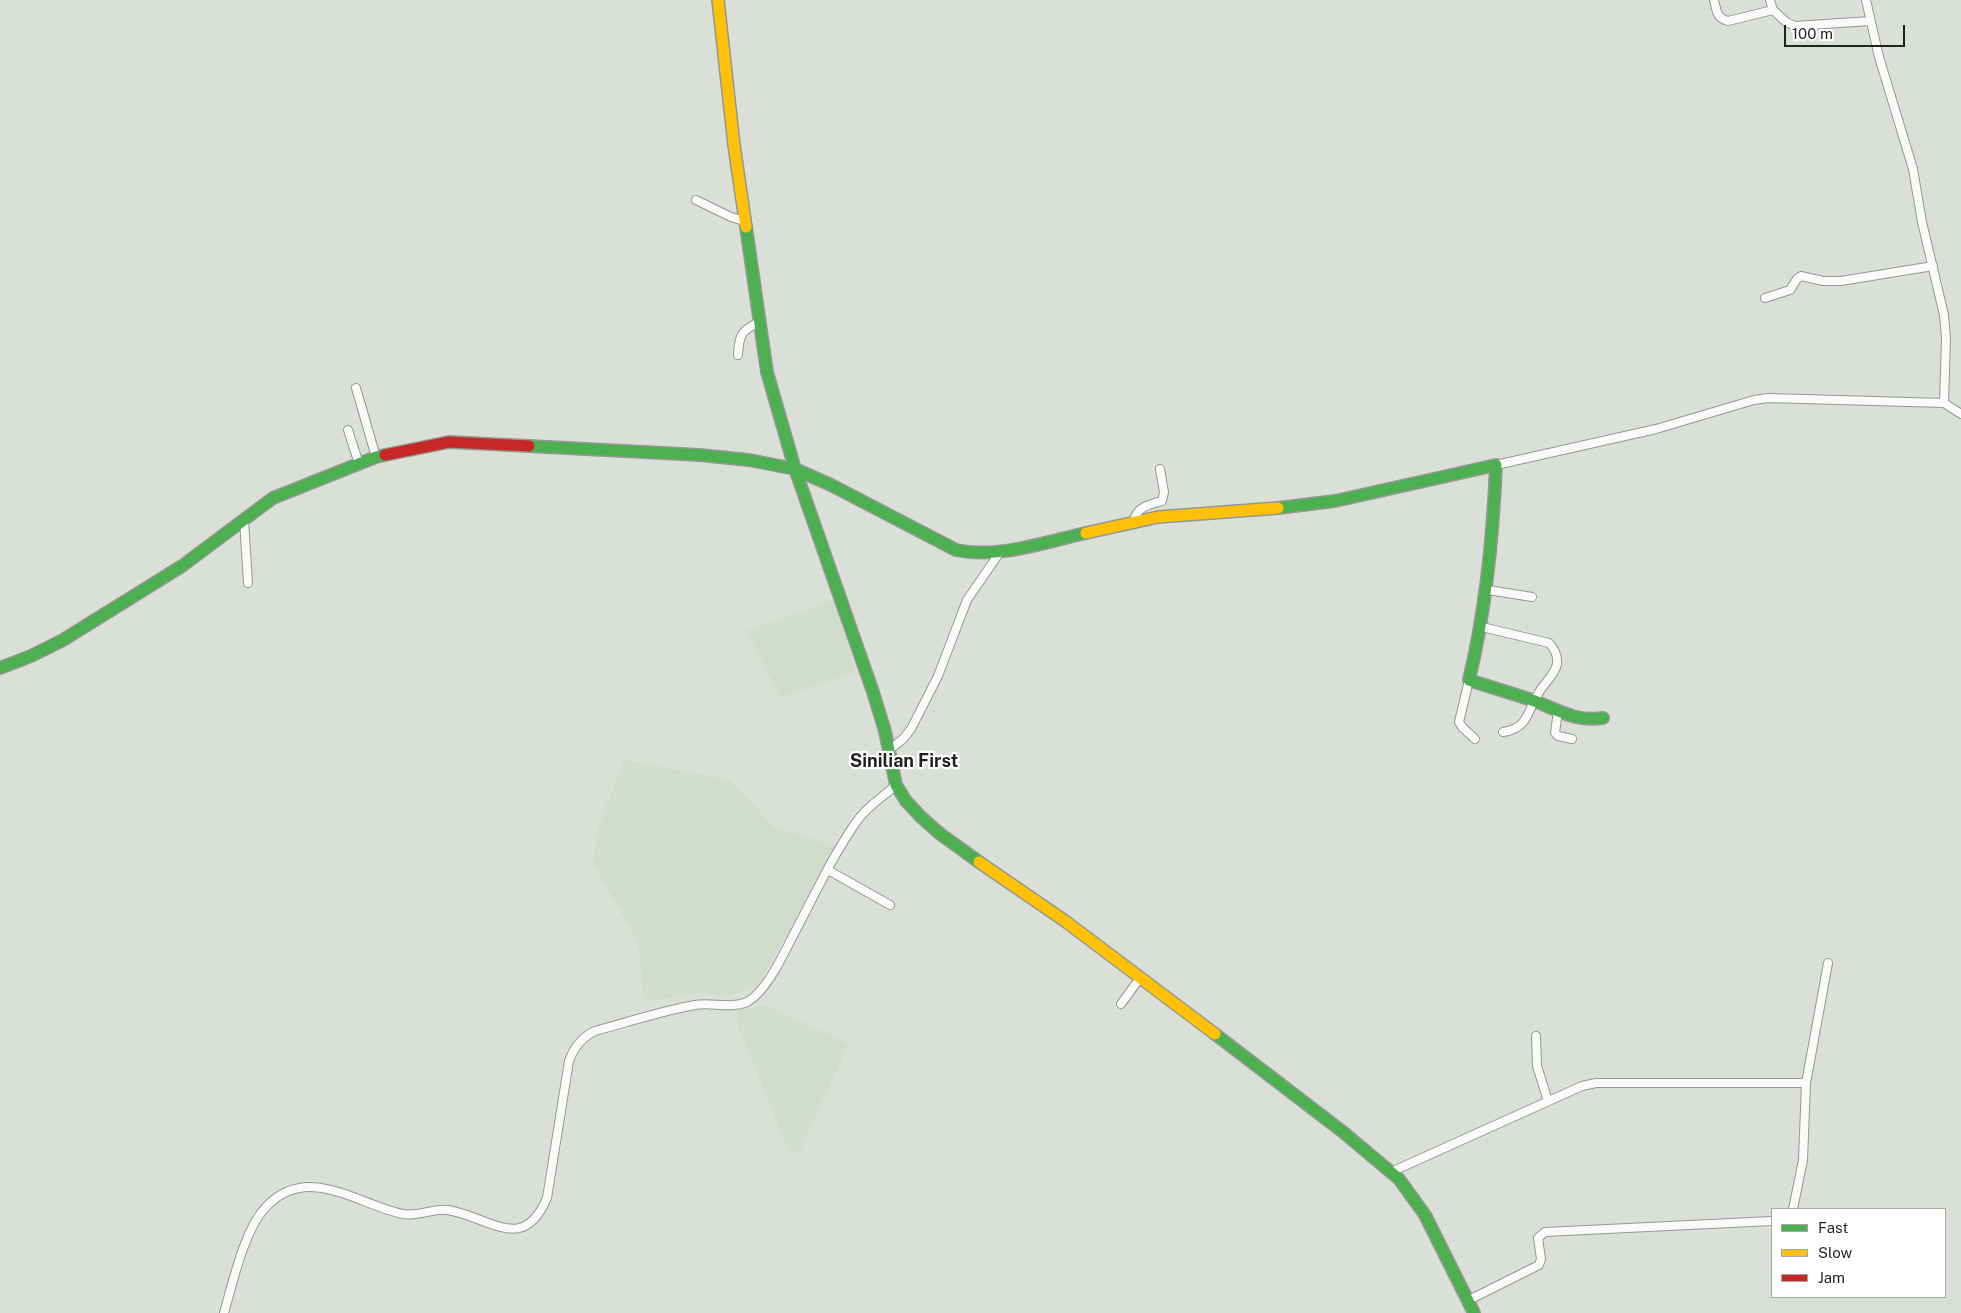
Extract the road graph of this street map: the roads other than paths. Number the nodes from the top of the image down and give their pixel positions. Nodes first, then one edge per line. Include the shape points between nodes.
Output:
1 (718, 0) edge
2 (1714, 0) edge
3 (1770, 0) edge
4 (1866, 0) edge
5 (1773, 10) junction
6 (1870, 20) junction
7 (696, 200) dead end
8 (744, 221) junction
9 (1933, 266) junction
10 (1765, 298) dead end
11 (759, 322) junction
12 (738, 355) dead end
13 (356, 388) dead end
14 (1944, 403) junction
15 (1961, 414) edge
16 (348, 430) dead end
17 (376, 457) junction
18 (359, 464) junction
19 (1496, 465) junction
20 (1160, 468) dead end
21 (795, 469) junction
22 (244, 520) junction
23 (1134, 521) junction
24 (1000, 552) junction
25 (248, 583) dead end
26 (1488, 590) junction
27 (1532, 597) dead end
28 (1482, 628) junction
29 (0, 668) edge
30 (1469, 680) junction
31 (1534, 701) junction
32 (1558, 711) junction
33 (1603, 718) dead end
34 (1504, 732) dead end
35 (1572, 739) dead end
36 (1475, 740) dead end
37 (889, 750) junction
38 (896, 785) junction
39 (828, 870) junction
40 (890, 906) dead end
41 (1828, 963) dead end
42 (1140, 978) junction
43 (1121, 1004) dead end
44 (1536, 1036) dead end
45 (1806, 1082) junction
46 (1548, 1101) junction
47 (1391, 1172) junction
48 (1793, 1208) edge
49 (1771, 1221) edge
50 (1467, 1301) junction
51 (224, 1313) edge
52 (1474, 1313) edge

1 - 8 street
2 - 5 street via 1718,16 1728,21
3 - 5 street
4 - 6 street
5 - 6 street via 1796,26
6 - 9 street via 1913,170
7 - 8 street
8 - 11 street
9 - 10 street via 1841,281 1801,276 1790,290
9 - 14 street via 1946,327
11 - 12 street via 742,333
11 - 21 street via 766,372
13 - 17 street
14 - 15 street
14 - 19 street via 1768,398 1656,429
16 - 18 street
17 - 18 street
17 - 21 street via 449,442 700,455
18 - 22 street via 273,498
19 - 23 street via 1335,501
19 - 26 street
20 - 23 street via 1162,500 1136,512
21 - 24 street via 956,550
21 - 37 street via 873,692
22 - 25 street
22 - 29 street via 182,566 63,640
23 - 24 street
24 - 37 street via 967,600 938,676 911,729
26 - 27 street
26 - 28 street
28 - 30 street
28 - 31 street via 1541,640 1552,646 1556,666
30 - 31 street
30 - 36 street via 1459,722
31 - 32 street
31 - 34 street via 1526,720 1513,730
32 - 33 street via 1582,720
32 - 35 street via 1555,733
37 - 38 street
38 - 39 street via 858,819
38 - 42 street via 907,803 935,829 1035,898
39 - 40 street
39 - 51 street via 773,972 751,1000 738,1005 702,1004 681,1008 595,1031 576,1046 570,1061 547,1198 530,1225 509,1229 446,1210 402,1214 353,1195 321,1188 300,1188 266,1206 255,1221
41 - 45 street
42 - 43 street
42 - 47 street via 1308,1104
44 - 46 street via 1537,1066
45 - 46 street via 1603,1082 1582,1086
45 - 48 street via 1802,1160
46 - 47 street
47 - 50 street via 1420,1208
49 - 50 street via 1544,1232 1538,1238 1540,1265
50 - 52 street

